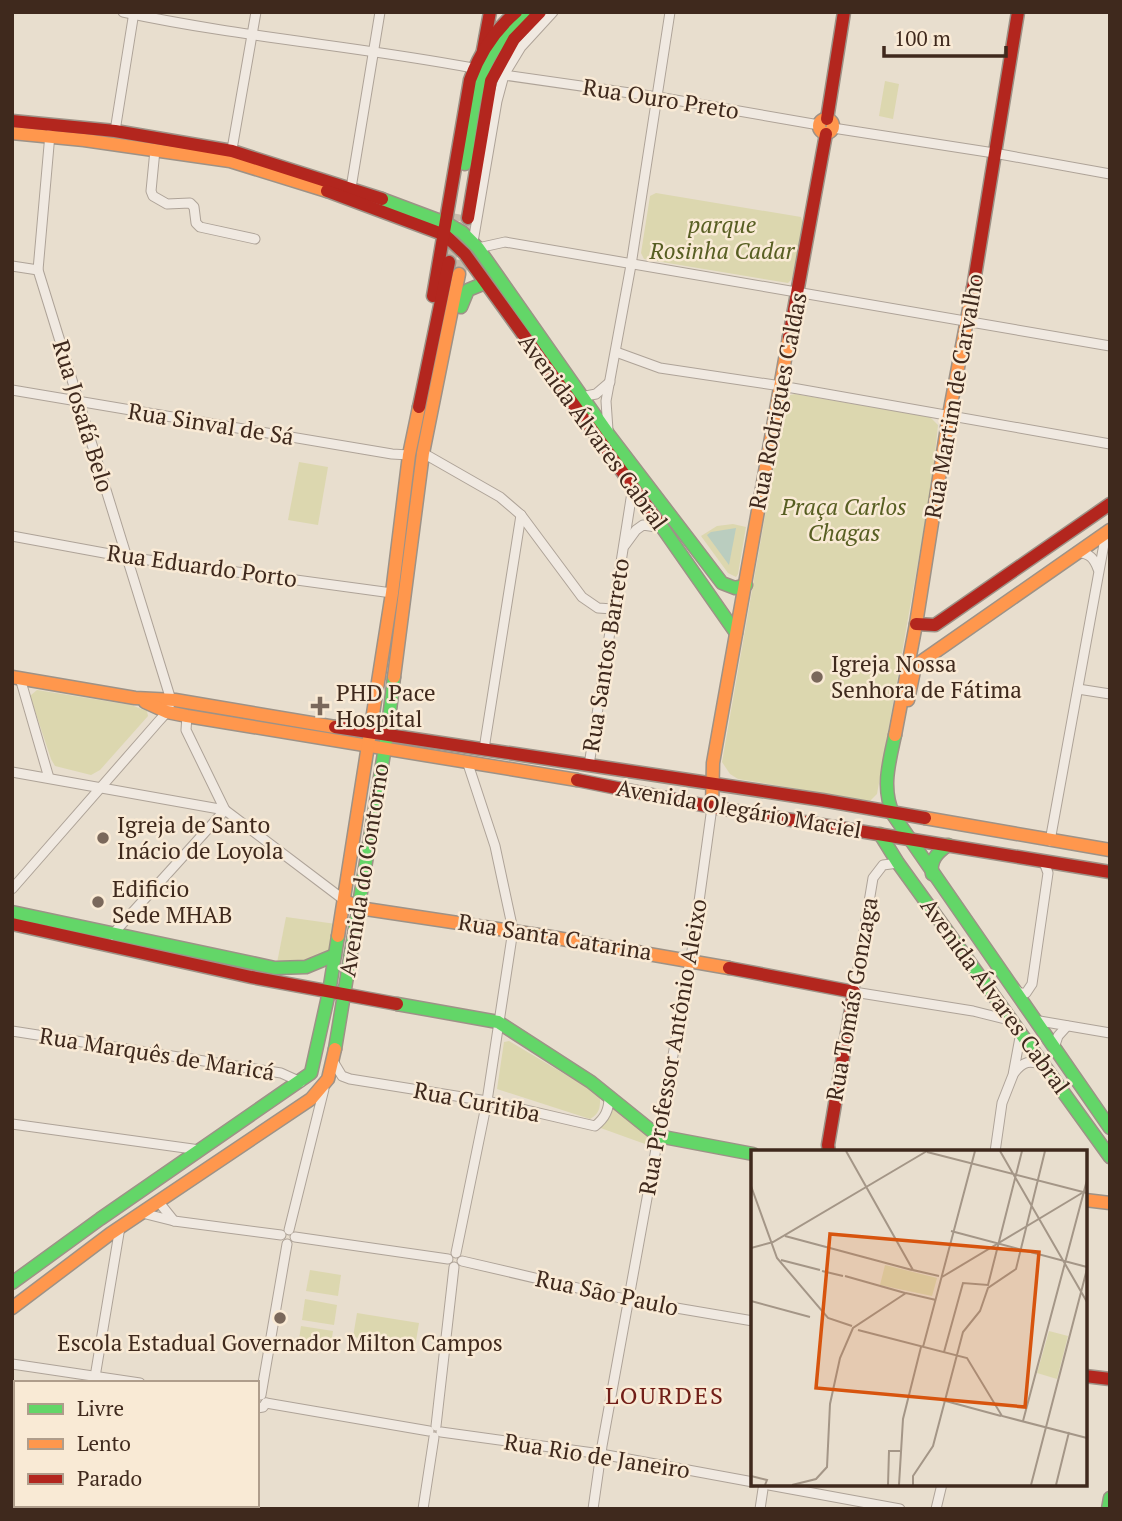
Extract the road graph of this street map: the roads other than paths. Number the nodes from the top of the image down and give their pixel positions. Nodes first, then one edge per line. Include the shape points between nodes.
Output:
1 (123, 12) edge
2 (256, 12) edge
3 (380, 12) edge
4 (526, 12) edge
5 (540, 12) edge
6 (553, 12) edge
7 (670, 12) edge
8 (844, 12) edge
9 (1018, 12) edge
10 (134, 13) edge
11 (503, 14) edge
12 (252, 34) junction
13 (373, 50) junction
14 (483, 50) junction
15 (492, 64) dead end
16 (473, 68) junction
17 (504, 75) junction
18 (491, 81) junction
19 (478, 88) junction
20 (658, 97) junction
21 (12, 121) edge
22 (826, 126) junction
23 (50, 131) junction
24 (115, 131) junction
25 (12, 133) edge
26 (84, 140) junction
27 (155, 150) junction
28 (995, 153) junction
29 (231, 156) junction
30 (1110, 174) edge
31 (351, 188) junction
32 (446, 229) junction
33 (255, 239) dead end
34 (475, 245) junction
35 (449, 262) tunnel mouth
36 (631, 265) junction
37 (12, 266) edge
38 (38, 270) junction
39 (459, 275) tunnel mouth
40 (485, 283) junction
41 (798, 294) junction
42 (967, 322) junction
43 (529, 345) junction
44 (1110, 346) edge
45 (616, 352) junction
46 (610, 382) junction
47 (781, 386) junction
48 (12, 390) edge
49 (581, 397) junction
50 (79, 402) junction
51 (949, 415) junction
52 (609, 435) junction
53 (1110, 444) edge
54 (423, 453) junction
55 (409, 455) junction
56 (635, 468) junction
57 (633, 486) junction
58 (1110, 504) edge
59 (521, 516) junction
60 (663, 528) junction
61 (1108, 532) edge
62 (1066, 535) junction
63 (12, 536) edge
64 (624, 546) junction
65 (1078, 552) junction
66 (127, 557) junction
67 (1030, 560) junction
68 (1099, 570) junction
69 (1042, 578) junction
70 (746, 585) junction
71 (392, 593) junction
72 (967, 606) junction
73 (613, 609) junction
74 (978, 622) junction
75 (916, 624) junction
76 (736, 633) junction
77 (16, 677) edge
78 (1078, 688) junction
79 (1110, 694) edge
80 (169, 706) junction
81 (187, 716) junction
82 (369, 739) junction
83 (386, 742) junction
84 (484, 749) junction
85 (467, 761) junction
86 (589, 765) junction
87 (12, 772) edge
88 (556, 776) junction
89 (49, 778) junction
90 (886, 779) junction
91 (713, 785) junction
92 (101, 786) junction
93 (712, 807) junction
94 (225, 810) junction
95 (890, 811) junction
96 (880, 834) junction
97 (907, 838) junction
98 (1050, 841) junction
99 (948, 845) junction
100 (1110, 850) edge
101 (1044, 862) junction
102 (898, 863) junction
103 (1110, 872) edge
104 (932, 875) junction
105 (12, 889) edge
106 (344, 900) junction
107 (359, 908) junction
108 (12, 912) edge
109 (12, 924) edge
110 (513, 930) junction
111 (112, 935) junction
112 (335, 955) junction
113 (690, 959) junction
114 (1009, 984) junction
115 (989, 987) junction
116 (329, 992) junction
117 (854, 992) junction
118 (344, 995) junction
119 (973, 1011) junction
120 (1034, 1020) junction
121 (498, 1021) junction
122 (1017, 1026) junction
123 (1067, 1026) junction
124 (12, 1031) edge
125 (1110, 1033) edge
126 (1054, 1048) junction
127 (333, 1060) junction
128 (1047, 1067) junction
129 (1013, 1075) junction
130 (301, 1082) junction
131 (325, 1084) junction
132 (609, 1097) junction
133 (486, 1101) junction
134 (12, 1124) edge
135 (1110, 1128) edge
136 (658, 1136) junction
137 (200, 1150) junction
138 (829, 1150) edge
139 (995, 1150) edge
140 (751, 1154) edge
141 (1110, 1157) edge
142 (1087, 1200) edge
143 (158, 1201) junction
144 (1110, 1203) edge
145 (142, 1213) junction
146 (174, 1221) junction
147 (120, 1227) junction
148 (288, 1236) junction
149 (455, 1260) junction
150 (12, 1283) edge
151 (629, 1300) junction
152 (12, 1308) edge
153 (751, 1321) edge
154 (12, 1364) edge
155 (1087, 1376) edge
156 (94, 1379) edge
157 (1110, 1379) edge
158 (117, 1381) edge
159 (260, 1405) edge
160 (435, 1431) junction
161 (601, 1454) junction
162 (751, 1482) edge
163 (765, 1486) edge
164 (942, 1486) edge
165 (1110, 1498) edge
166 (423, 1509) edge
167 (593, 1509) edge
168 (760, 1509) edge
169 (900, 1509) edge
170 (936, 1509) edge
171 (1108, 1509) edge

1 - 10 street
2 - 12 street
3 - 13 street
4 - 19 main road via 496,46
5 - 18 main road via 514,39
6 - 17 street via 520,47
7 - 20 street
8 - 22 main road, Rua Rodrigues Caldas
9 - 28 main road, Rua Martim de Carvalho
10 - 12 street
10 - 24 street
11 - 14 main road
11 - 14 main road
12 - 13 street
12 - 29 street
13 - 16 street
13 - 31 street
14 - 16 main road
14 - 19 main road
15 - 18 main road
16 - 32 main road
17 - 20 street, Rua Ouro Preto
17 - 34 street
18 - 19 main road via 463,216
20 - 22 street, Rua Ouro Preto
20 - 36 street
21 - 23 main road
22 - 28 street, Rua Ouro Preto
22 - 41 main road, Rua Rodrigues Caldas
23 - 24 main road
23 - 25 main road
23 - 26 main road
23 - 38 street, Rua Josafá Belo
24 - 26 main road via 108,139
24 - 29 main road
26 - 27 main road
27 - 29 main road
27 - 33 street via 153,196 167,204 190,203 200,227
28 - 30 street, Rua Ouro Preto
28 - 42 main road, Rua Martim de Carvalho
29 - 31 main road
29 - 32 main road
31 - 32 main road
32 - 34 main road, Avenida Álvares Cabral
32 - 40 main road, Avenida Álvares Cabral
32 - 55 main road via 410,426
34 - 36 street via 505,242
34 - 49 main road, Avenida Álvares Cabral
35 - 55 main road, Avenida do Contorno
36 - 41 street
36 - 45 street
37 - 38 street
38 - 50 street, Rua Josafá Belo
39 - 54 main road, Avenida do Contorno
40 - 43 main road, Avenida Álvares Cabral
40 - 54 main road via 471,286 463,296 443,395
41 - 42 street
41 - 47 main road, Rua Rodrigues Caldas
42 - 44 street
42 - 51 main road, Rua Martim de Carvalho
43 - 49 main road via 540,351 566,386
43 - 57 main road, Avenida Álvares Cabral
45 - 46 street
45 - 47 street via 660,368
46 - 49 street via 596,394
46 - 52 street via 606,401
47 - 51 street
47 - 70 main road, Rua Rodrigues Caldas
48 - 50 street, Rua Sinval de Sá
49 - 52 main road, Avenida Álvares Cabral
50 - 55 street, Rua Sinval de Sá
50 - 66 street, Rua Josafá Belo
51 - 53 street
51 - 75 main road, Rua Martim de Carvalho
52 - 56 main road, Avenida Álvares Cabral
54 - 59 street via 500,497
54 - 83 main road, Avenida do Contorno
55 - 71 main road, Avenida do Contorno
56 - 57 street, Rua Santos Barreto
56 - 70 main road, Avenida Álvares Cabral via 722,583 735,589
57 - 60 main road, Avenida Álvares Cabral
57 - 64 street, Rua Santos Barreto
58 - 62 main road
59 - 73 street via 582,597 598,608
59 - 84 street
60 - 64 street, Rua Santos Barreto via 643,525
60 - 76 main road, Avenida Álvares Cabral
61 - 65 main road
61 - 68 street
62 - 65 main road
62 - 67 main road
63 - 66 street, Rua Eduardo Porto
64 - 73 street, Rua Santos Barreto
65 - 68 street via 1094,559
65 - 69 main road
66 - 71 street, Rua Eduardo Porto
66 - 80 street, Rua Josafá Belo
67 - 69 main road
67 - 72 main road
68 - 78 street
69 - 74 main road
70 - 76 main road, Rua Professor Antônio Aleixo
71 - 82 main road, Avenida do Contorno
72 - 74 main road
72 - 75 main road via 935,625
73 - 86 street, Rua Santos Barreto
74 - 90 main road via 915,666 896,765
75 - 90 main road, Rua Martim de Carvalho
76 - 91 main road, Rua Professor Antônio Aleixo
77 - 80 main road
77 - 89 street
78 - 79 street
78 - 98 street
80 - 81 main road
80 - 82 main road
80 - 92 street
81 - 82 main road
81 - 94 street via 186,730
82 - 83 main road, Avenida Olegário Maciel
82 - 106 main road, Avenida do Contorno
83 - 84 main road, Avenida Olegário Maciel
83 - 85 main road, Avenida Olegário Maciel
83 - 107 main road, Avenida do Contorno
84 - 86 main road, Avenida Olegário Maciel
85 - 88 main road, Avenida Olegário Maciel
85 - 110 street via 495,846
86 - 88 main road via 584,772
86 - 91 main road, Avenida Olegário Maciel
87 - 89 street
88 - 93 main road, Avenida Olegário Maciel
89 - 92 street
90 - 95 main road, Rua Martim de Carvalho
91 - 93 main road, Rua Professor Antônio Aleixo
91 - 95 main road, Avenida Olegário Maciel
92 - 94 street
92 - 105 street
93 - 96 main road, Avenida Olegário Maciel
93 - 113 street, Rua Professor Antônio Aleixo
94 - 106 street
94 - 111 street
95 - 97 main road, Avenida Álvares Cabral
95 - 98 main road, Avenida Olegário Maciel
96 - 97 main road, Avenida Olegário Maciel
96 - 102 main road, Avenida Álvares Cabral
97 - 99 main road, Avenida Olegário Maciel
97 - 104 main road, Avenida Álvares Cabral
98 - 100 main road, Avenida Olegário Maciel
99 - 101 main road, Avenida Olegário Maciel
99 - 104 main road via 933,858
101 - 103 main road, Avenida Olegário Maciel
101 - 114 street via 1048,873 1032,984 1026,993
102 - 115 main road, Avenida Álvares Cabral
102 - 117 street, Rua Tomás Gonzaga via 883,865 873,878
104 - 114 main road, Avenida Álvares Cabral
106 - 107 main road, Rua Santa Catarina
106 - 112 main road, Avenida do Contorno
107 - 110 main road, Rua Santa Catarina
107 - 118 main road, Avenida do Contorno
108 - 111 main road
109 - 116 main road
110 - 113 main road, Rua Santa Catarina
110 - 121 street
111 - 112 main road via 275,968 303,969
112 - 116 main road, Avenida do Contorno
113 - 117 main road, Rua Santa Catarina
113 - 136 street, Rua Professor Antônio Aleixo
114 - 120 main road, Avenida Álvares Cabral
115 - 119 street via 987,1004
115 - 122 main road, Avenida Álvares Cabral
116 - 118 main road
116 - 130 main road, Avenida do Contorno via 314,1067
117 - 119 street, Rua Santa Catarina
117 - 138 main road, Rua Tomás Gonzaga
118 - 121 main road
118 - 127 main road, Avenida do Contorno
119 - 122 street, Rua Santa Catarina
120 - 123 street
120 - 126 main road, Avenida Álvares Cabral
121 - 132 main road
121 - 133 street
122 - 128 main road, Avenida Álvares Cabral
122 - 129 street
123 - 125 street
123 - 126 street
124 - 130 street, Rua Marquês de Maricá via 281,1073
126 - 135 main road, Avenida Álvares Cabral
127 - 131 main road, Avenida do Contorno
127 - 133 street, Rua Curitiba via 342,1076 350,1079
128 - 129 street via 1026,1062
128 - 141 main road, Avenida Álvares Cabral
129 - 139 street via 1002,1103
130 - 137 main road, Avenida do Contorno
131 - 143 main road via 311,1099
131 - 148 street
132 - 133 street, Rua Curitiba via 603,1120 595,1126
132 - 136 main road
133 - 149 street
134 - 137 street
136 - 140 main road
136 - 151 street, Rua Professor Antônio Aleixo
137 - 150 main road, Avenida do Contorno
142 - 144 main road
143 - 145 main road
143 - 146 street
145 - 146 street, Rua São Paulo
145 - 147 main road
146 - 148 street, Rua São Paulo
147 - 152 main road
147 - 156 street
148 - 149 street, Rua São Paulo
148 - 159 street
149 - 151 street, Rua São Paulo
149 - 160 street
151 - 153 street, Rua São Paulo
151 - 161 street, Rua Professor Antônio Aleixo
154 - 156 street
155 - 157 main road
156 - 158 street
159 - 160 street, Rua Rio de Janeiro
160 - 161 street, Rua Rio de Janeiro
160 - 166 street
161 - 162 street, Rua Rio de Janeiro
161 - 167 street, Rua Professor Antônio Aleixo
163 - 168 street
163 - 169 street
164 - 170 street
165 - 171 main road

